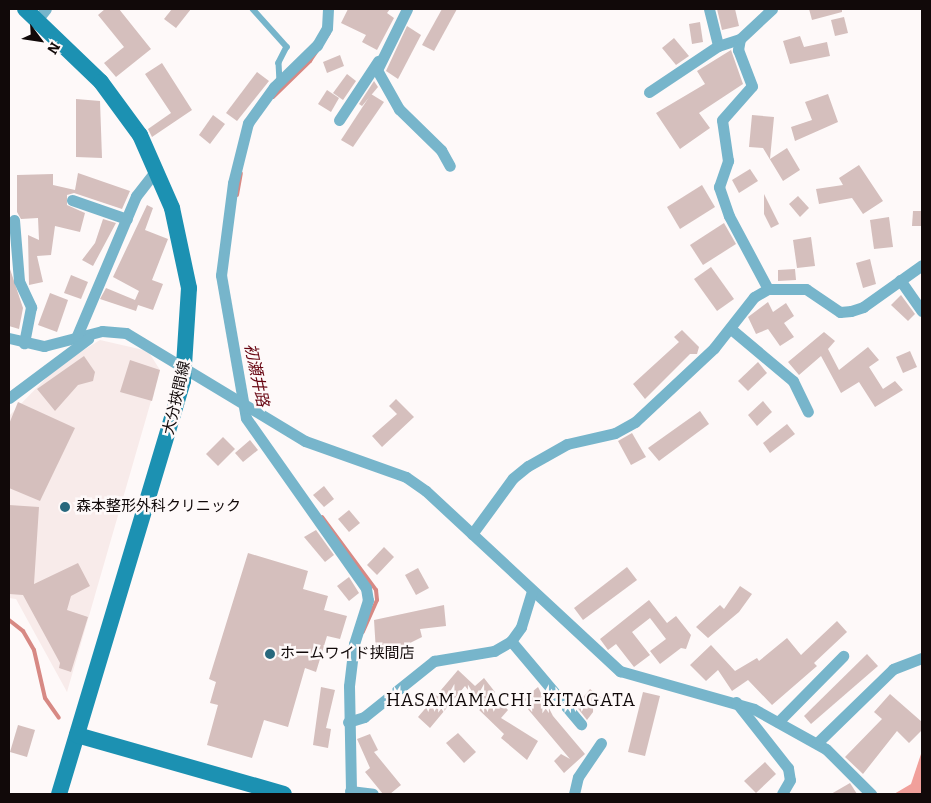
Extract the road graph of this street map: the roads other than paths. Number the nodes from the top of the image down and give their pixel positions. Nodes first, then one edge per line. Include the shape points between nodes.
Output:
1 (252, 9) edge
2 (328, 9) edge
3 (407, 9) edge
4 (709, 9) edge
5 (772, 9) edge
6 (36, 12) edge
7 (740, 39) junction
8 (718, 46) junction
9 (378, 60) junction
10 (281, 81) junction
11 (649, 92) dead end
12 (339, 120) dead end
13 (450, 166) dead end
14 (157, 169) junction
15 (72, 200) dead end
16 (127, 219) junction
17 (14, 220) dead end
18 (922, 265) edge
19 (900, 280) junction
20 (768, 289) junction
21 (922, 311) edge
22 (732, 329) junction
23 (102, 331) junction
24 (9, 338) edge
25 (76, 338) junction
26 (24, 343) junction
27 (185, 367) junction
28 (9, 398) edge
29 (241, 403) junction
30 (808, 412) dead end
31 (472, 534) junction
32 (532, 590) junction
33 (511, 641) junction
34 (843, 656) dead end
35 (922, 658) edge
36 (736, 702) junction
37 (348, 722) junction
38 (778, 722) junction
39 (581, 724) dead end
40 (77, 735) junction
41 (817, 743) junction
42 (602, 744) dead end
43 (350, 793) edge
44 (59, 794) edge
45 (284, 794) edge
46 (373, 794) edge
47 (574, 794) edge
48 (782, 794) edge
49 (871, 794) edge

1 - 10 lane via 288,47 279,63
2 - 10 street via 327,28 317,45
3 - 9 street
4 - 8 street
5 - 7 street
6 - 14 main road, 大分挾間線 via 112,95
7 - 8 street
7 - 20 street via 738,50 752,86 722,120 728,161 719,187 729,216
8 - 11 street
9 - 12 street
9 - 13 street via 381,79 399,108 441,150
10 - 29 street via 258,108 244,134 222,251 221,283
14 - 16 street via 146,177
14 - 27 main road, 大分挾間線 via 177,222 186,269
15 - 16 street
16 - 25 street
17 - 26 street via 18,281 31,307
18 - 19 street
19 - 20 street via 863,308 840,312 806,289
19 - 21 street
20 - 22 street via 745,306
22 - 30 street via 793,381
22 - 31 street via 628,427 567,444 521,471
23 - 25 street
23 - 27 street via 126,333
23 - 28 street via 63,355
24 - 26 street
25 - 26 street via 44,346
27 - 29 street
27 - 40 main road, 大分挾間線
29 - 31 street via 305,440 406,477
29 - 37 street via 256,437 366,588 368,600 352,654
31 - 32 street
32 - 33 street via 521,627
32 - 36 street via 620,671
33 - 37 street via 494,651 434,661 364,717
33 - 39 street
34 - 38 street
35 - 41 street via 893,669
36 - 38 street
36 - 48 street via 788,768 790,780
37 - 43 street
38 - 41 street
40 - 44 main road, 大分挾間線
40 - 45 main road
41 - 49 street
42 - 47 street via 578,777
43 - 46 street

